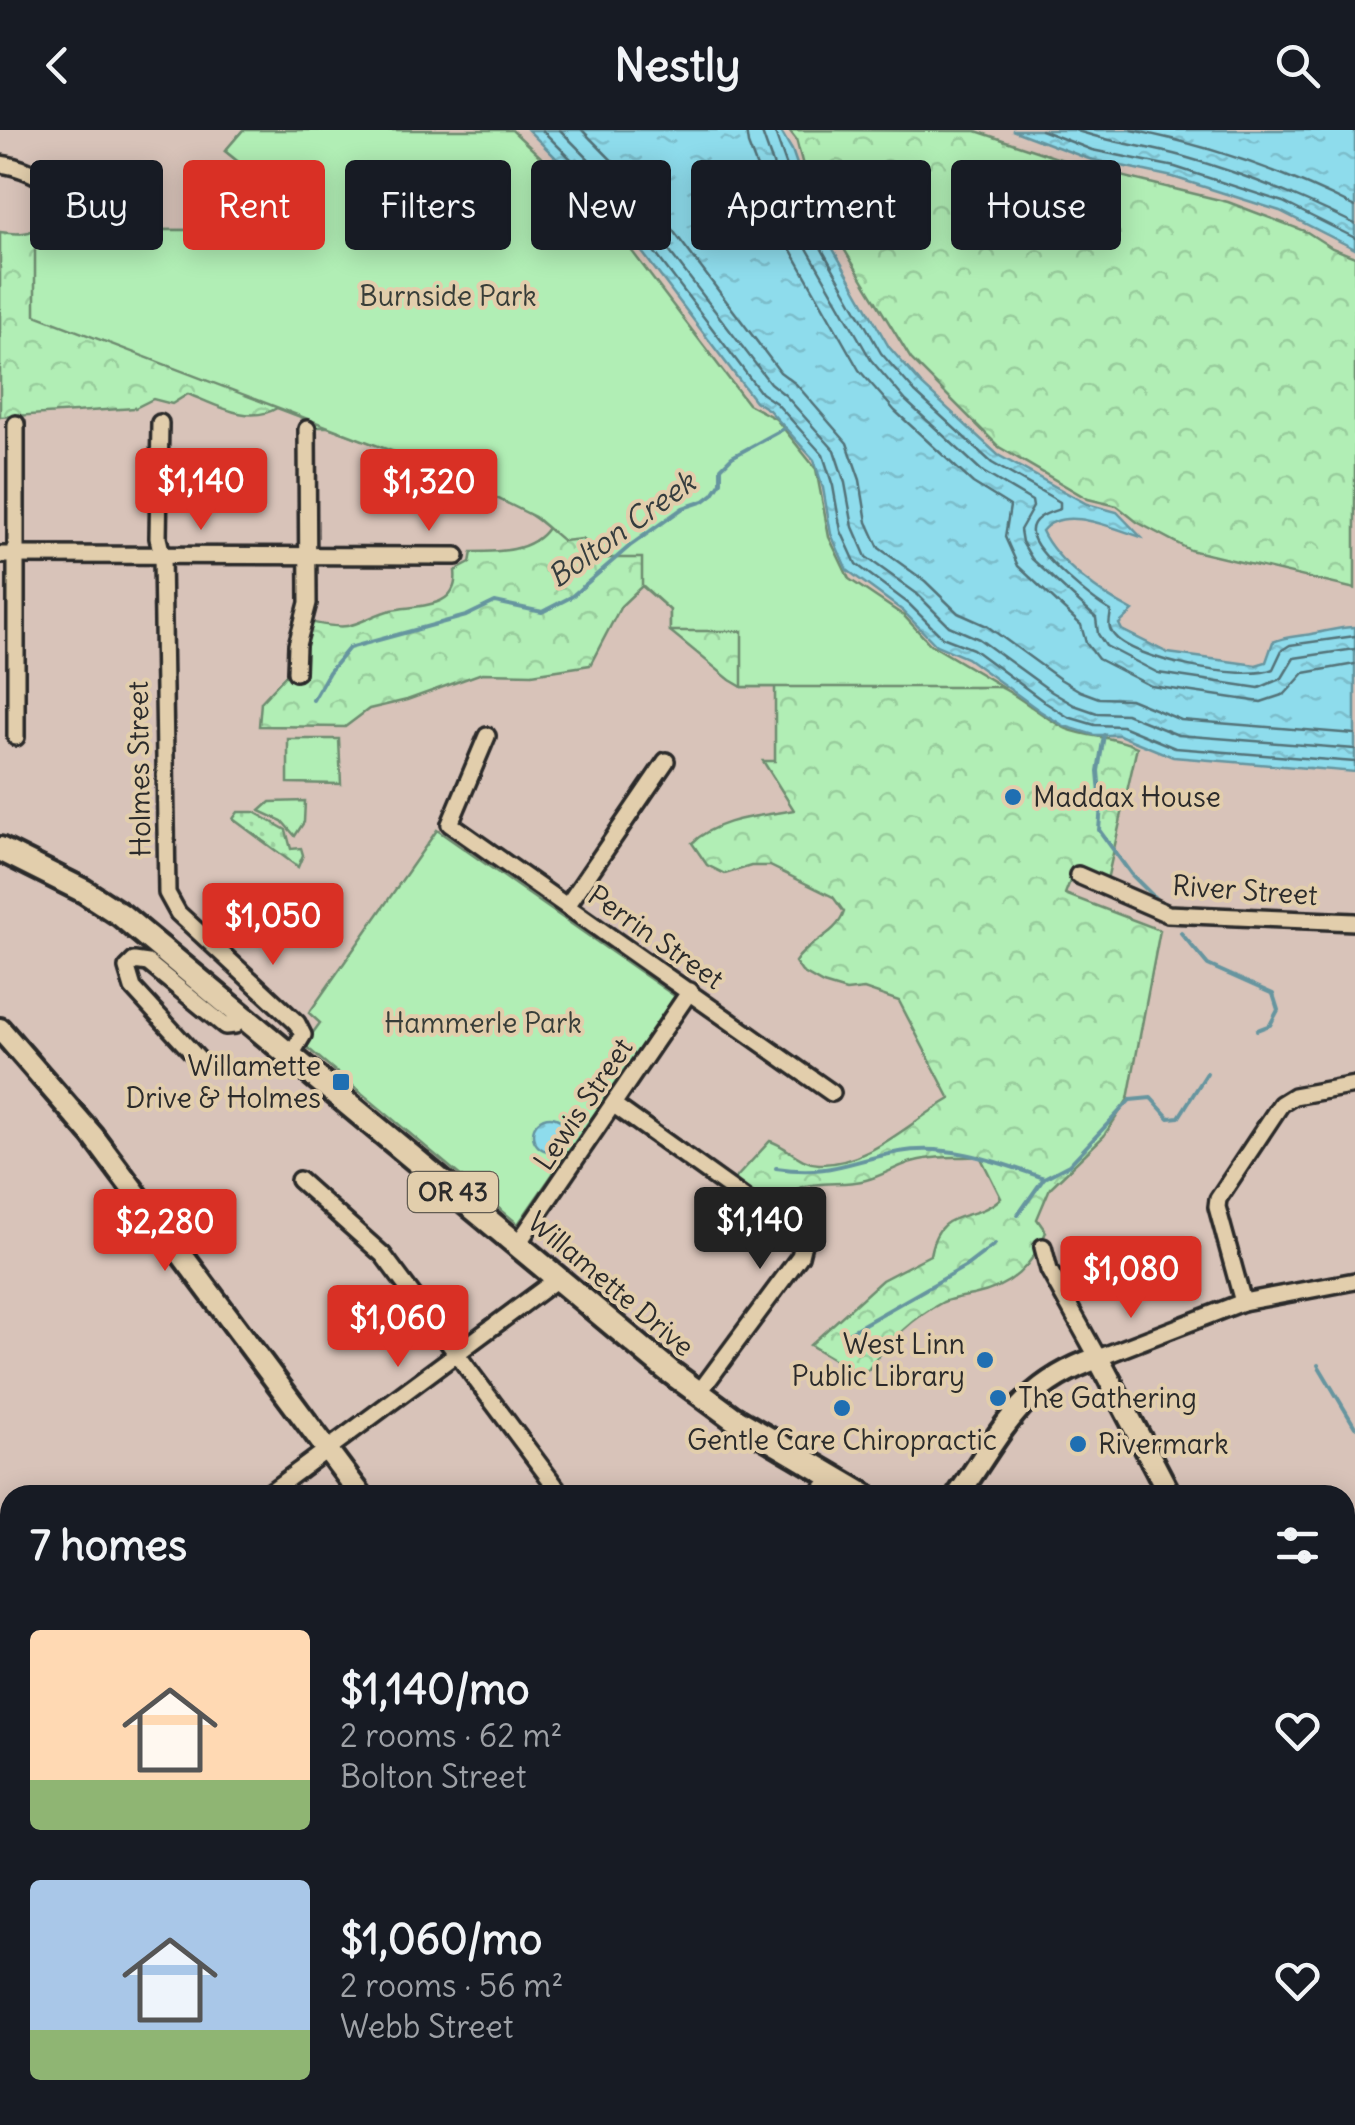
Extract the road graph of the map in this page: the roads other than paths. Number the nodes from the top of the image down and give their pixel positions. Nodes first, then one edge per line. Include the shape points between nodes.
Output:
1 (0, 164) edge
2 (30, 171) edge
3 (160, 423) dead end
4 (16, 424) dead end
5 (307, 429) dead end
6 (8, 555) edge
7 (162, 555) junction
8 (308, 556) junction
9 (456, 556) dead end
10 (296, 672) dead end
11 (488, 736) dead end
12 (16, 737) dead end
13 (666, 761) dead end
14 (0, 849) edge
15 (1078, 874) dead end
16 (567, 906) junction
17 (1355, 922) edge
18 (690, 991) junction
19 (243, 1016) junction
20 (0, 1029) edge
21 (291, 1055) junction
22 (201, 1062) dead end
23 (1355, 1084) edge
24 (832, 1093) dead end
25 (614, 1105) junction
26 (299, 1180) dead end
27 (517, 1245) junction
28 (1043, 1247) dead end
29 (558, 1280) junction
30 (1355, 1281) edge
31 (1243, 1302) junction
32 (458, 1356) junction
33 (1098, 1358) junction
34 (698, 1394) junction
35 (326, 1448) junction
36 (834, 1477) junction
37 (279, 1485) edge
38 (354, 1485) edge
39 (555, 1485) edge
40 (826, 1485) edge
41 (847, 1485) edge
42 (965, 1485) edge
43 (1165, 1485) edge

1 - 2 street
3 - 7 street, Holmes Street
4 - 6 street
5 - 8 street
6 - 7 street
6 - 12 street
7 - 8 street
7 - 21 street, Holmes Street via 166,893 178,913 297,1023 303,1035
8 - 9 street
8 - 10 street
11 - 16 street, Perrin Street via 450,824
13 - 16 street
14 - 19 main road, Willamette Drive / OR 43 via 121,915
15 - 17 street, River Street via 1168,914
16 - 18 street, Perrin Street
18 - 24 street, Perrin Street
18 - 25 street, Lewis Street
19 - 21 main road, Willamette Drive / OR 43
19 - 22 street via 225,1026 148,963 134,961 128,968 133,988
20 - 35 street via 94,1136
21 - 27 main road, Willamette Drive / OR 43
23 - 31 street via 1281,1104 1218,1199
25 - 27 street, Lewis Street
25 - 34 street via 803,1244
26 - 32 street via 383,1255
27 - 29 main road, Willamette Drive / OR 43
28 - 33 street
29 - 32 street
29 - 34 main road, Willamette Drive / OR 43
30 - 31 street
31 - 33 street
32 - 35 street
32 - 39 street
33 - 42 street via 1029,1394
33 - 43 street
34 - 36 main road, Willamette Drive / OR 43
35 - 37 street
35 - 38 street
36 - 40 street
36 - 41 main road, Willamette Drive / OR 43

